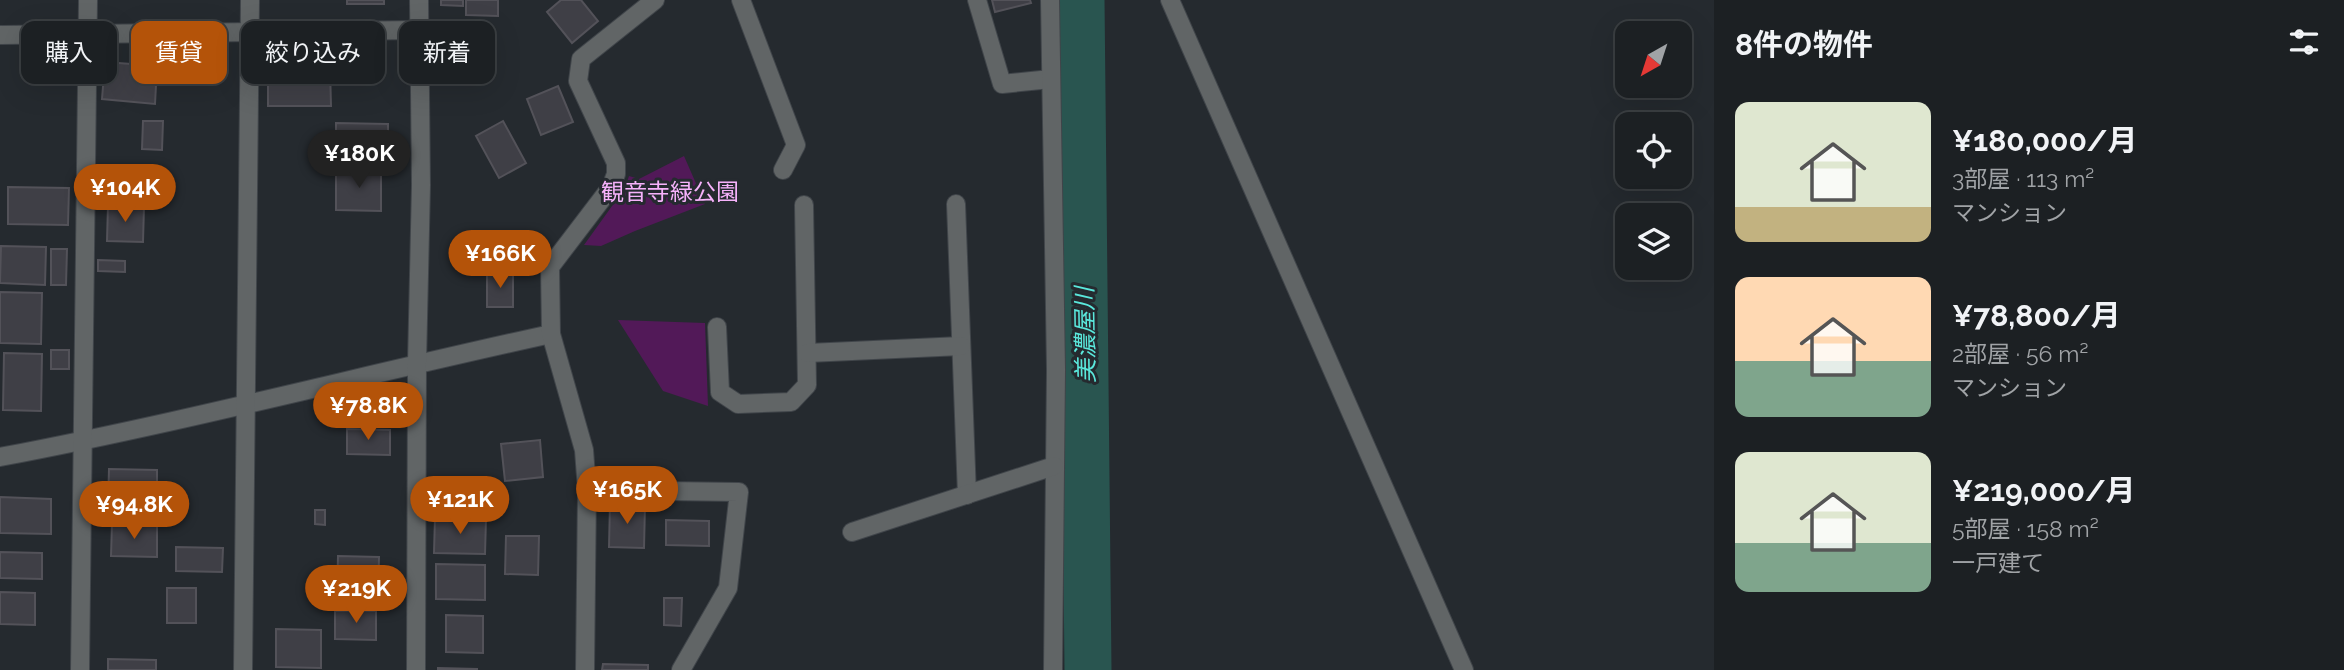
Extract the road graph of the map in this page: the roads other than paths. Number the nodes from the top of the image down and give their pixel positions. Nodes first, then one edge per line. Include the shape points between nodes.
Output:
1 (88, 0) edge
2 (250, 0) edge
3 (419, 0) edge
4 (655, 0) edge
5 (741, 0) edge
6 (976, 0) edge
7 (1049, 0) edge
8 (1170, 0) edge
9 (88, 21) edge
10 (249, 21) edge
11 (419, 21) edge
12 (241, 31) edge
13 (117, 33) edge
14 (0, 34) edge
15 (21, 34) edge
16 (1051, 79) junction
17 (88, 84) edge
18 (249, 84) edge
19 (420, 84) edge
20 (783, 170) dead end
21 (956, 204) dead end
22 (804, 205) dead end
23 (718, 327) dead end
24 (551, 334) junction
25 (961, 346) junction
26 (808, 354) junction
27 (417, 363) junction
28 (246, 402) junction
29 (84, 441) junction
30 (0, 457) edge
31 (1054, 466) junction
32 (587, 490) junction
33 (967, 495) junction
34 (852, 532) dead end
35 (80, 670) edge
36 (243, 670) edge
37 (416, 670) edge
38 (585, 670) edge
39 (681, 670) edge
40 (1052, 670) edge
41 (1464, 670) edge

1 - 9 street
2 - 10 street
3 - 11 street
4 - 24 street via 581,59 578,81 617,163 616,174 550,267
5 - 20 street via 796,145
6 - 16 street via 1002,84
7 - 16 street
8 - 41 street
12 - 13 street
14 - 15 street
16 - 31 street
17 - 29 street
18 - 28 street
19 - 27 street
21 - 25 street
22 - 26 street
23 - 26 street via 720,393 738,404 791,402 807,385
24 - 27 street
24 - 32 street via 584,450
25 - 26 street
25 - 33 street
27 - 28 street
27 - 37 street
28 - 29 street
28 - 36 street
29 - 30 street
29 - 35 street
31 - 33 street
31 - 40 street
32 - 38 street
32 - 39 street via 739,492 728,588
33 - 34 street

